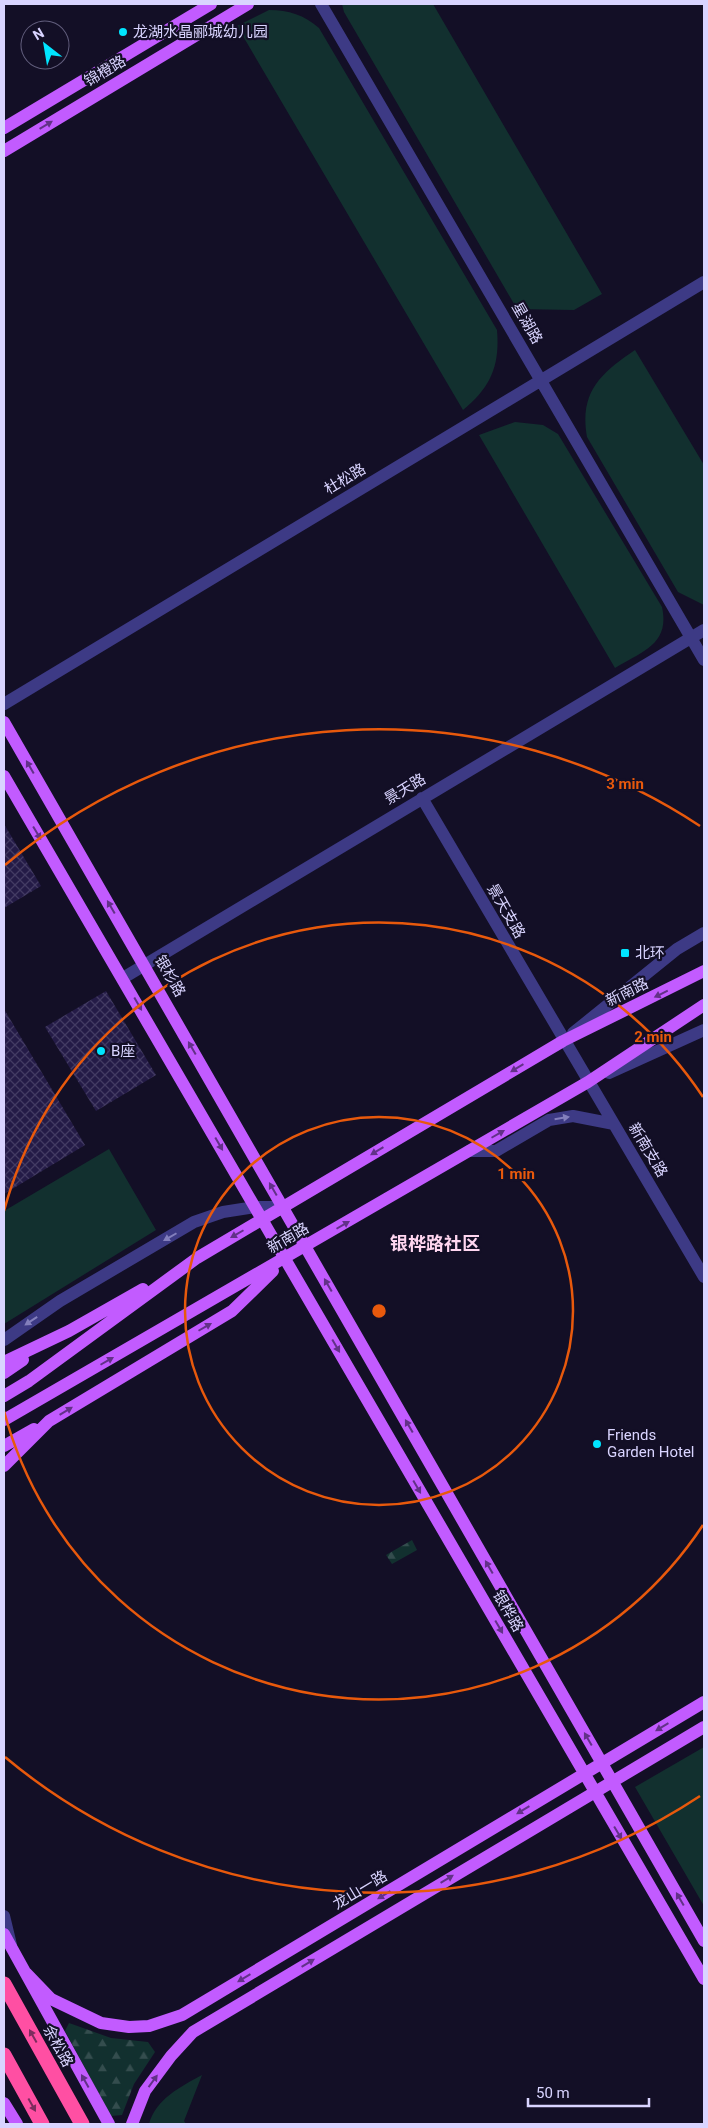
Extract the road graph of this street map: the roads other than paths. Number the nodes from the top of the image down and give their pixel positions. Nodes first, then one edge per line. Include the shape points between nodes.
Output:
1 (211, 4) edge
2 (248, 4) edge
3 (322, 4) edge
4 (4, 128) edge
5 (4, 150) edge
6 (704, 282) edge
7 (541, 380) junction
8 (704, 630) edge
9 (692, 638) junction
10 (704, 660) edge
11 (4, 704) edge
12 (4, 722) edge
13 (4, 776) edge
14 (422, 798) junction
15 (704, 933) edge
16 (144, 965) junction
17 (704, 971) edge
18 (123, 978) junction
19 (704, 1004) edge
20 (704, 1030) edge
21 (563, 1041) junction
22 (588, 1082) junction
23 (614, 1124) junction
24 (469, 1151) junction
25 (255, 1207) junction
26 (283, 1207) junction
27 (262, 1220) junction
28 (306, 1246) junction
29 (197, 1258) junction
30 (285, 1258) junction
31 (704, 1277) edge
32 (69, 1331) junction
33 (4, 1340) edge
34 (4, 1362) edge
35 (4, 1372) edge
36 (4, 1396) edge
37 (4, 1420) edge
38 (49, 1421) junction
39 (4, 1446) edge
40 (4, 1466) edge
41 (704, 1702) edge
42 (704, 1727) edge
43 (602, 1762) junction
44 (583, 1774) junction
45 (612, 1781) junction
46 (593, 1792) junction
47 (4, 1916) edge
48 (4, 1934) edge
49 (704, 1941) edge
50 (13, 1949) junction
51 (26, 1973) junction
52 (704, 1979) edge
53 (4, 1984) edge
54 (4, 2055) edge
55 (4, 2103) edge
56 (17, 2124) edge
57 (42, 2124) edge
58 (82, 2124) edge
59 (109, 2124) edge
60 (132, 2124) edge

1 - 4 main road, 锦橙路
5 -> 2 main road, 锦橙路
3 - 7 street, 星湖路
6 - 7 street, 杜松路
7 - 9 street, 星湖路
7 - 11 street, 杜松路
8 - 9 street, 景天路
9 - 10 street, 星湖路
9 - 14 street, 景天路
16 -> 12 main road, 银杉路
13 -> 18 main road
14 - 16 street, 景天路
14 - 21 street, 景天支路
15 - 21 street, 新南路 via 677,949
16 - 18 street, 景天路
26 -> 16 main road, 银杉路
17 -> 21 main road, 新南路
18 -> 25 main road
19 - 22 main road, 新南路
20 - 22 street, 新南路
21 - 22 street, 新南支路
21 -> 26 main road, 新南路
22 - 23 street, 新南支路
24 -> 22 main road, 新南路
24 -> 23 street via 496,1151 549,1120 573,1116
23 - 31 street, 新南支路
28 -> 24 main road, 新南路
25 - 26 street
25 - 27 main road
25 -> 33 street via 223,1212 194,1222 60,1301
26 - 27 main road, 新南路
26 - 28 main road, 银杉路
27 -> 29 main road, 新南路
27 - 30 main road
28 - 30 main road, 新南路
43 -> 28 main road, 银桦路
29 - 32 main road
29 - 36 main road, 新南路
37 -> 30 main road, 新南路
38 -> 30 main road via 232,1311
30 -> 44 main road, 银桦路
32 - 34 main road
32 - 35 main road
38 - 39 main road
38 - 40 main road
41 -> 43 main road, 龙山一路
42 - 45 main road
43 - 44 main road, 龙山一路
43 - 45 main road, 银桦路
44 - 46 main road, 银桦路
44 -> 51 main road, 龙山一路 via 182,2015 164,2022 129,2027 101,2023 51,1998
45 - 46 main road
49 -> 45 main road, 银桦路
46 -> 52 main road, 银桦路
60 -> 46 main road via 145,2092 193,2032
47 - 50 street
48 - 50 main road
50 - 51 main road
59 -> 51 main road
58 -> 53 highway, 余松路, bridge
54 -> 57 highway, bridge
55 - 56 main road

